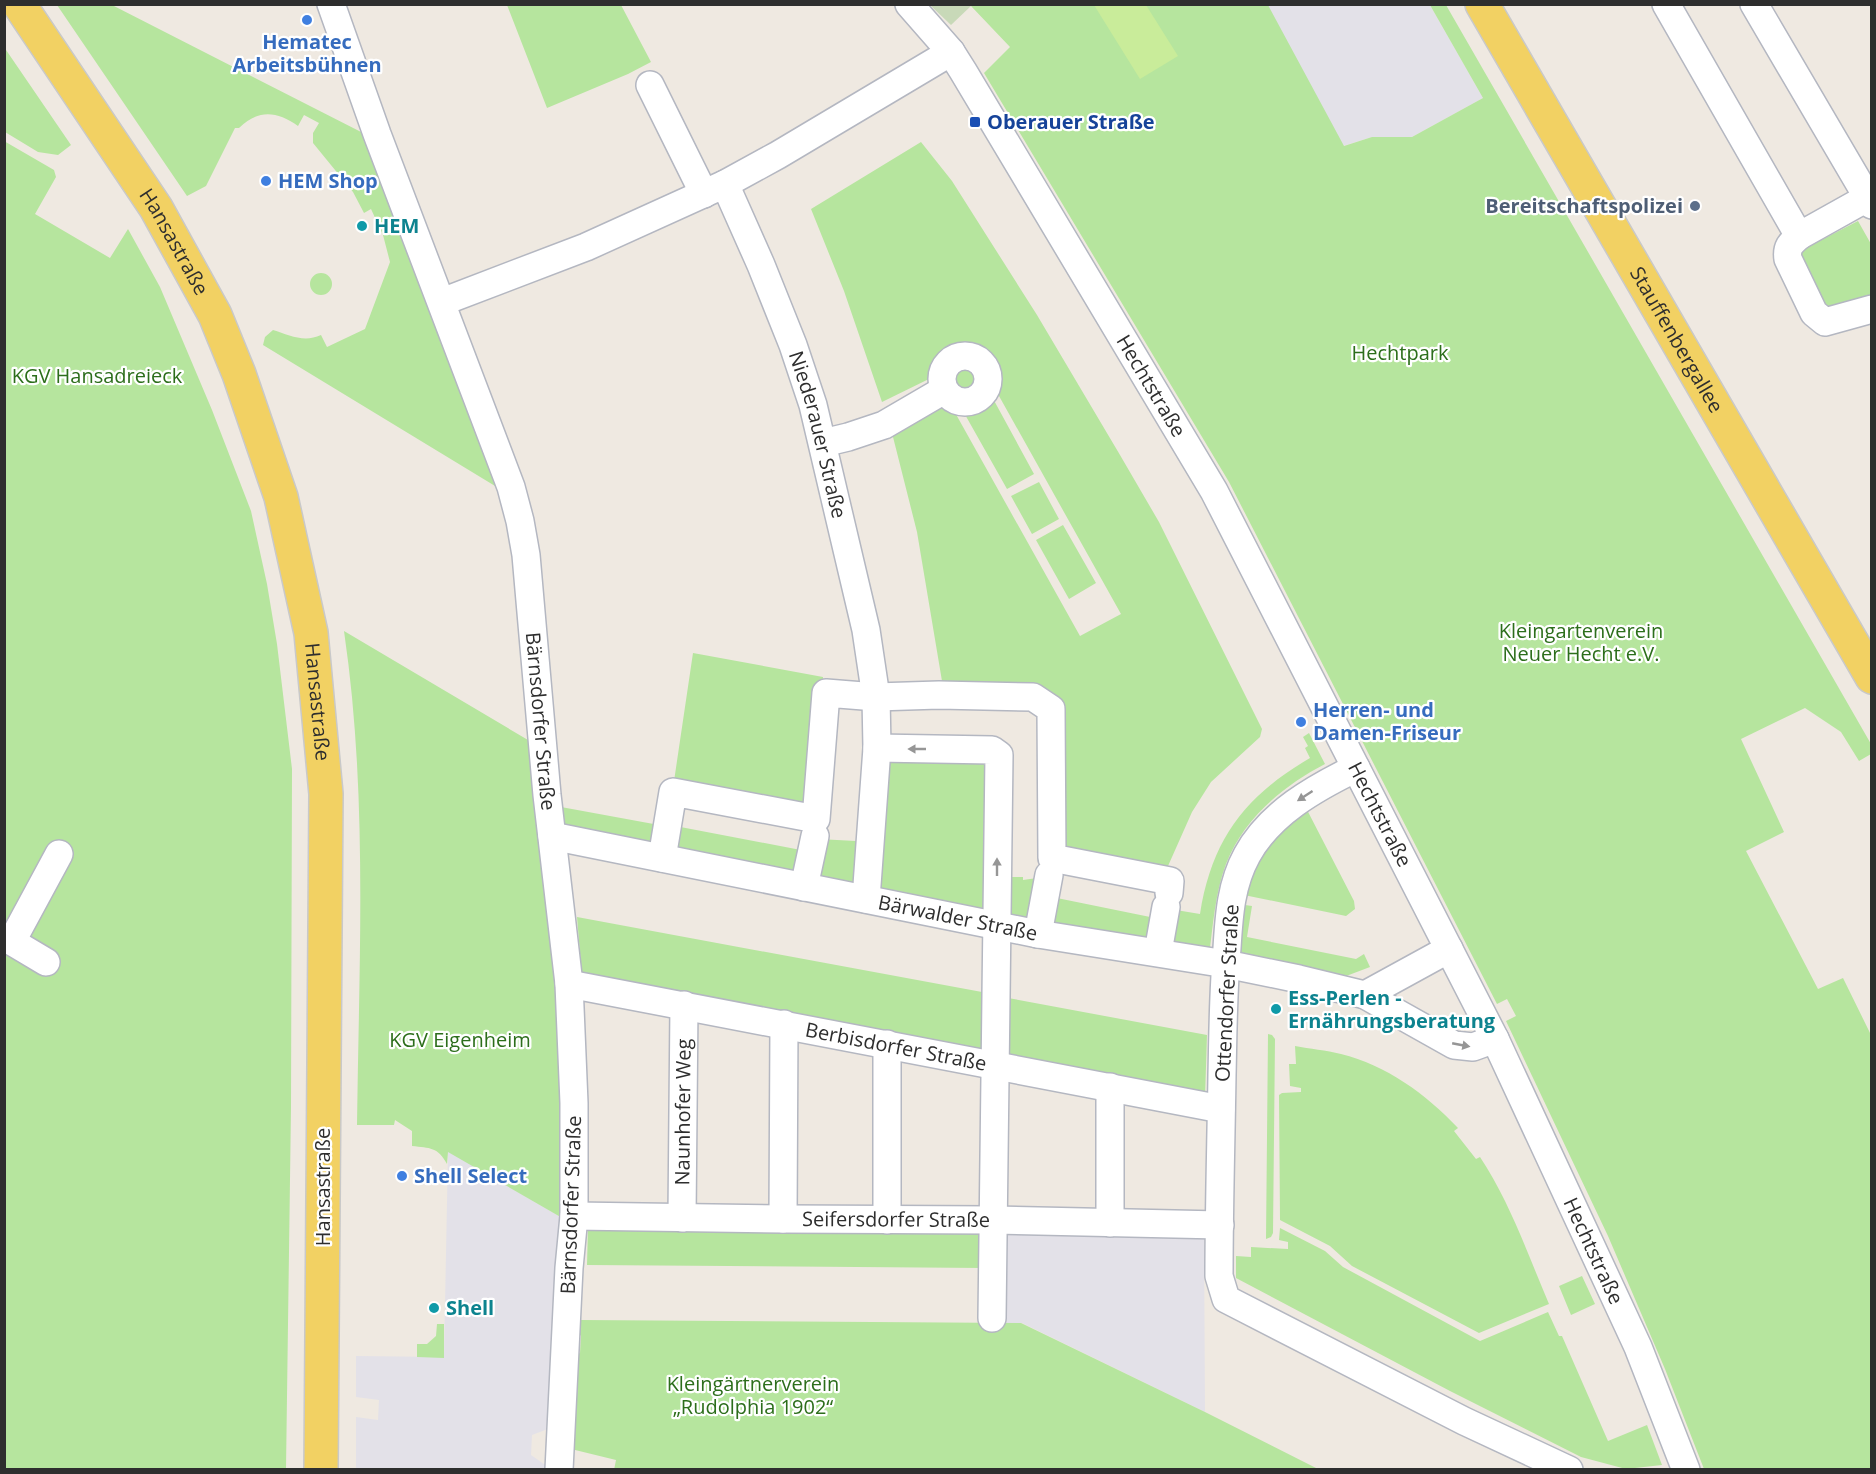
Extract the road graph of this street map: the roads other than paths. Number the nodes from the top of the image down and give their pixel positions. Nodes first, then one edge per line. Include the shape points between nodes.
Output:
1 (19, 4) edge
2 (331, 4) edge
3 (909, 4) edge
4 (1482, 4) edge
5 (1665, 4) edge
6 (1754, 4) edge
7 (951, 52) junction
8 (650, 85) dead end
9 (715, 189) junction
10 (1870, 197) edge
11 (1799, 236) junction
12 (442, 302) junction
13 (1872, 309) edge
14 (944, 390) dead end
15 (823, 443) junction
16 (1872, 677) edge
17 (876, 697) junction
18 (877, 748) junction
19 (1356, 768) junction
20 (816, 828) junction
21 (552, 836) junction
22 (59, 854) dead end
23 (662, 858) junction
24 (1051, 865) junction
25 (804, 887) junction
26 (866, 899) junction
27 (996, 925) junction
28 (1038, 934) junction
29 (8, 939) edge
30 (1449, 948) junction
31 (1158, 952) junction
32 (46, 962) dead end
33 (1226, 964) junction
34 (569, 984) junction
35 (1365, 995) junction
36 (684, 1005) junction
37 (784, 1024) junction
38 (1495, 1039) junction
39 (887, 1044) junction
40 (994, 1065) junction
41 (1110, 1087) junction
42 (1221, 1109) junction
43 (574, 1216) junction
44 (682, 1218) junction
45 (783, 1219) junction
46 (887, 1220) junction
47 (993, 1220) junction
48 (1110, 1223) junction
49 (1220, 1225) junction
50 (992, 1318) dead end
51 (321, 1470) edge
52 (559, 1470) edge
53 (1569, 1470) edge
54 (1686, 1470) edge

1 - 51 main road, Hansastraße via 156,208 214,315 243,384 281,497 311,633 326,794
2 - 12 street, Bärnsdorfer Straße
3 - 7 street, Hechtstraße
4 - 16 main road, Stauffenbergallee
5 - 11 street
6 - 10 street
7 - 9 street
7 - 19 street, Hechtstraße via 1214,491
8 - 9 street, Niederauer Straße
9 - 12 street via 586,247
9 - 15 street, Niederauer Straße via 761,265 793,345
10 - 11 street
11 - 13 street via 1787,251 1788,259 1814,313 1825,322
12 - 21 street, Bärnsdorfer Straße via 520,521
14 - 15 street via 884,425
15 - 17 street, Niederauer Straße via 866,630
17 - 18 street, Niederauer Straße
17 - 20 street via 826,693
17 - 24 street via 1033,697 1051,709
18 - 26 street, Niederauer Straße
27 -> 18 street via 999,754 992,750
19 - 30 street, Hechtstraße
19 -> 33 street, Ottendorfer Straße via 1295,803 1270,825 1248,853 1230,904
20 - 23 street via 673,792
20 - 25 street
21 - 23 street, Bärwalder Straße
21 - 34 street, Bärnsdorfer Straße
22 - 29 street
23 - 25 street, Bärwalder Straße
24 - 28 street
24 - 31 street via 1170,881
25 - 26 street, Bärwalder Straße
26 - 27 street, Bärwalder Straße
27 - 28 street, Bärwalder Straße
27 - 40 street
28 - 31 street, Bärwalder Straße
29 - 32 street
30 - 35 street
30 - 38 street, Hechtstraße
31 - 33 street, Bärwalder Straße
33 - 35 street, Bärwalder Straße
33 - 42 street, Ottendorfer Straße
34 - 36 street, Berbisdorfer Straße
34 - 43 street, Bärnsdorfer Straße
35 -> 38 street, Bärwalder Straße via 1454,1045 1473,1047
36 - 37 street, Berbisdorfer Straße
36 - 44 street, Naunhofer Weg
37 - 39 street, Berbisdorfer Straße
37 - 45 street
38 - 54 street, Hechtstraße via 1638,1347
39 - 40 street, Berbisdorfer Straße
39 - 46 street
40 - 41 street, Berbisdorfer Straße
40 - 47 street
41 - 42 street, Berbisdorfer Straße
41 - 48 street
42 - 49 street, Ottendorfer Straße
43 - 44 street, Seifersdorfer Straße
43 - 52 street, Bärnsdorfer Straße
44 - 45 street, Seifersdorfer Straße
45 - 46 street, Seifersdorfer Straße
46 - 47 street, Seifersdorfer Straße
47 - 48 street, Seifersdorfer Straße
47 - 50 street
48 - 49 street, Seifersdorfer Straße
49 - 53 street, Ottendorfer Straße via 1219,1276 1227,1299 1454,1416

